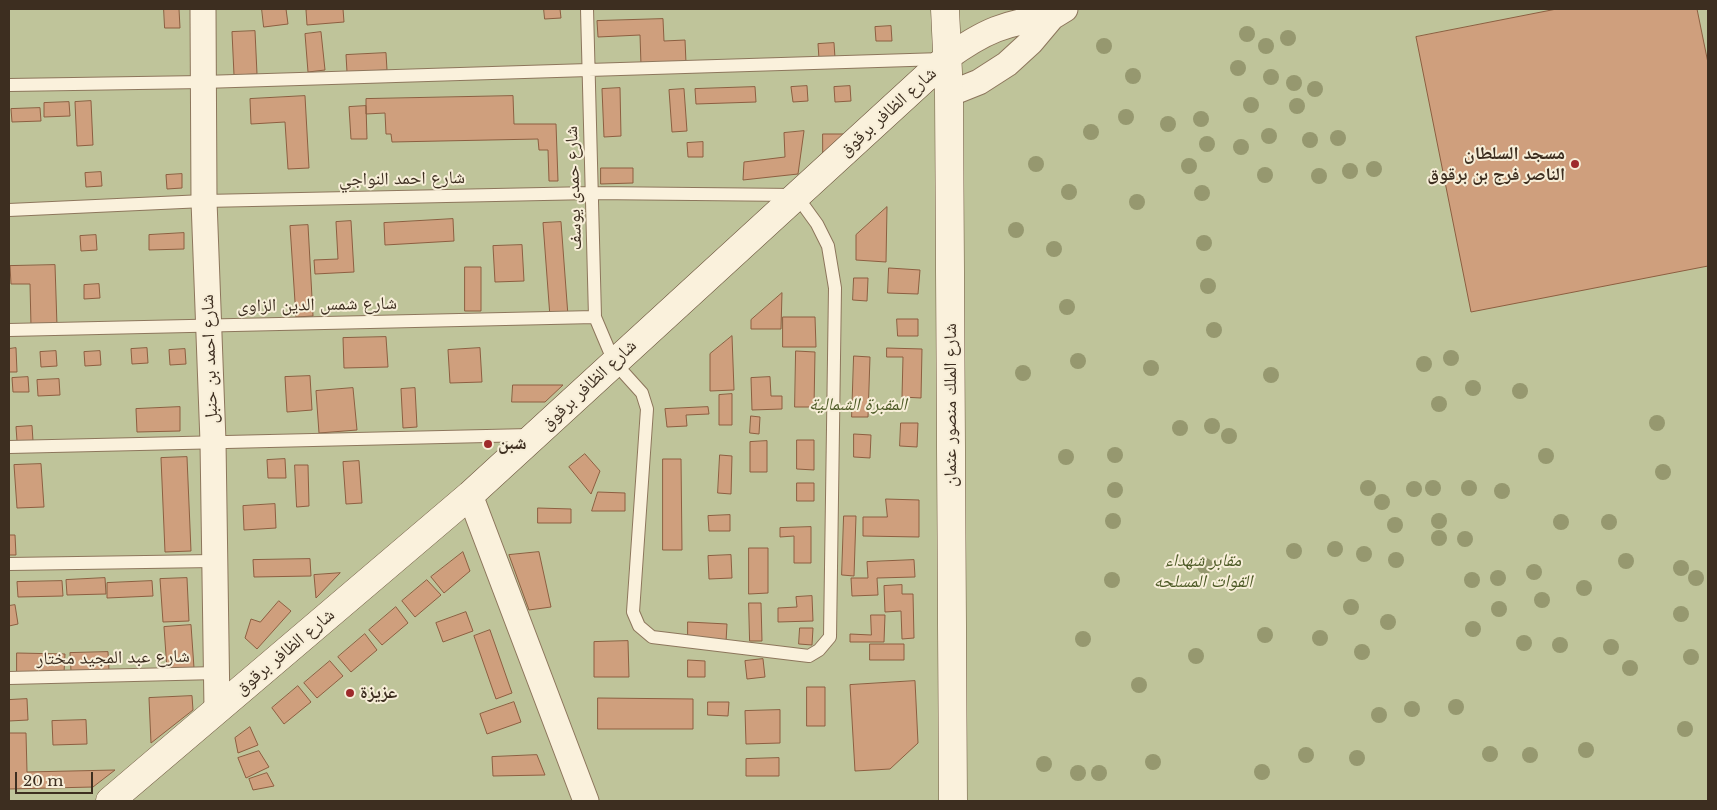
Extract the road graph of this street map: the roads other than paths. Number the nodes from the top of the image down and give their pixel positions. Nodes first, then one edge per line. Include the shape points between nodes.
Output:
1 (203, 9) edge
2 (587, 9) edge
3 (945, 9) edge
4 (1058, 13) edge
5 (947, 58) junction
6 (589, 70) junction
7 (203, 82) junction
8 (9, 85) edge
9 (949, 94) junction
10 (592, 193) junction
11 (796, 195) junction
12 (204, 201) junction
13 (9, 210) edge
14 (596, 316) junction
15 (209, 325) junction
16 (9, 330) edge
17 (614, 362) junction
18 (535, 435) junction
19 (213, 442) junction
20 (9, 447) edge
21 (470, 496) junction
22 (214, 561) junction
23 (9, 564) edge
24 (217, 673) junction
25 (9, 678) edge
26 (217, 709) junction
27 (110, 801) edge
28 (586, 801) edge
29 (953, 801) edge

1 - 7 street, شارع احمد بن حنبل
2 - 6 lane, شارع حمدى يوسف
3 - 5 main road, شارع الملك منصور عثمان
4 - 5 street via 996,29 970,41
4 - 9 street via 1007,64 979,82
5 - 6 lane
5 - 9 main road, شارع الملك منصور عثمان
5 - 11 main road, شارع الظافر برقوق
6 - 7 lane
6 - 10 lane, شارع حمدى يوسف
7 - 8 lane
7 - 12 street, شارع احمد بن حنبل
9 - 29 main road, شارع الملك منصور عثمان
10 - 11 lane, شارع احمد النواجي
10 - 12 lane, شارع احمد النواجي
10 - 14 lane, شارع حمدى يوسف
11 - 17 main road, شارع الظافر برقوق
11 - 17 lane via 828,246 834,288 830,637 819,650 808,656 652,637 639,626 633,612 647,409 642,393
12 - 13 lane, شارع احمد النواجي
12 - 15 street, شارع احمد بن حنبل
14 - 15 lane, شارع شمس الدين الزاوى
14 - 17 lane, شارع حمدى يوسف
15 - 16 lane, شارع شمس الدين الزاوى
15 - 19 street, شارع احمد بن حنبل
17 - 18 main road, شارع الظافر برقوق
18 - 19 lane
18 - 21 main road, شارع الظافر برقوق
19 - 20 lane
19 - 22 street, شارع احمد بن حنبل
21 - 26 main road, شارع الظافر برقوق
21 - 28 street
22 - 23 lane
22 - 24 street, شارع احمد بن حنبل
24 - 25 lane, شارع عبد المجيد مختار
24 - 26 street, شارع احمد بن حنبل
26 - 27 main road, شارع الظافر برقوق

